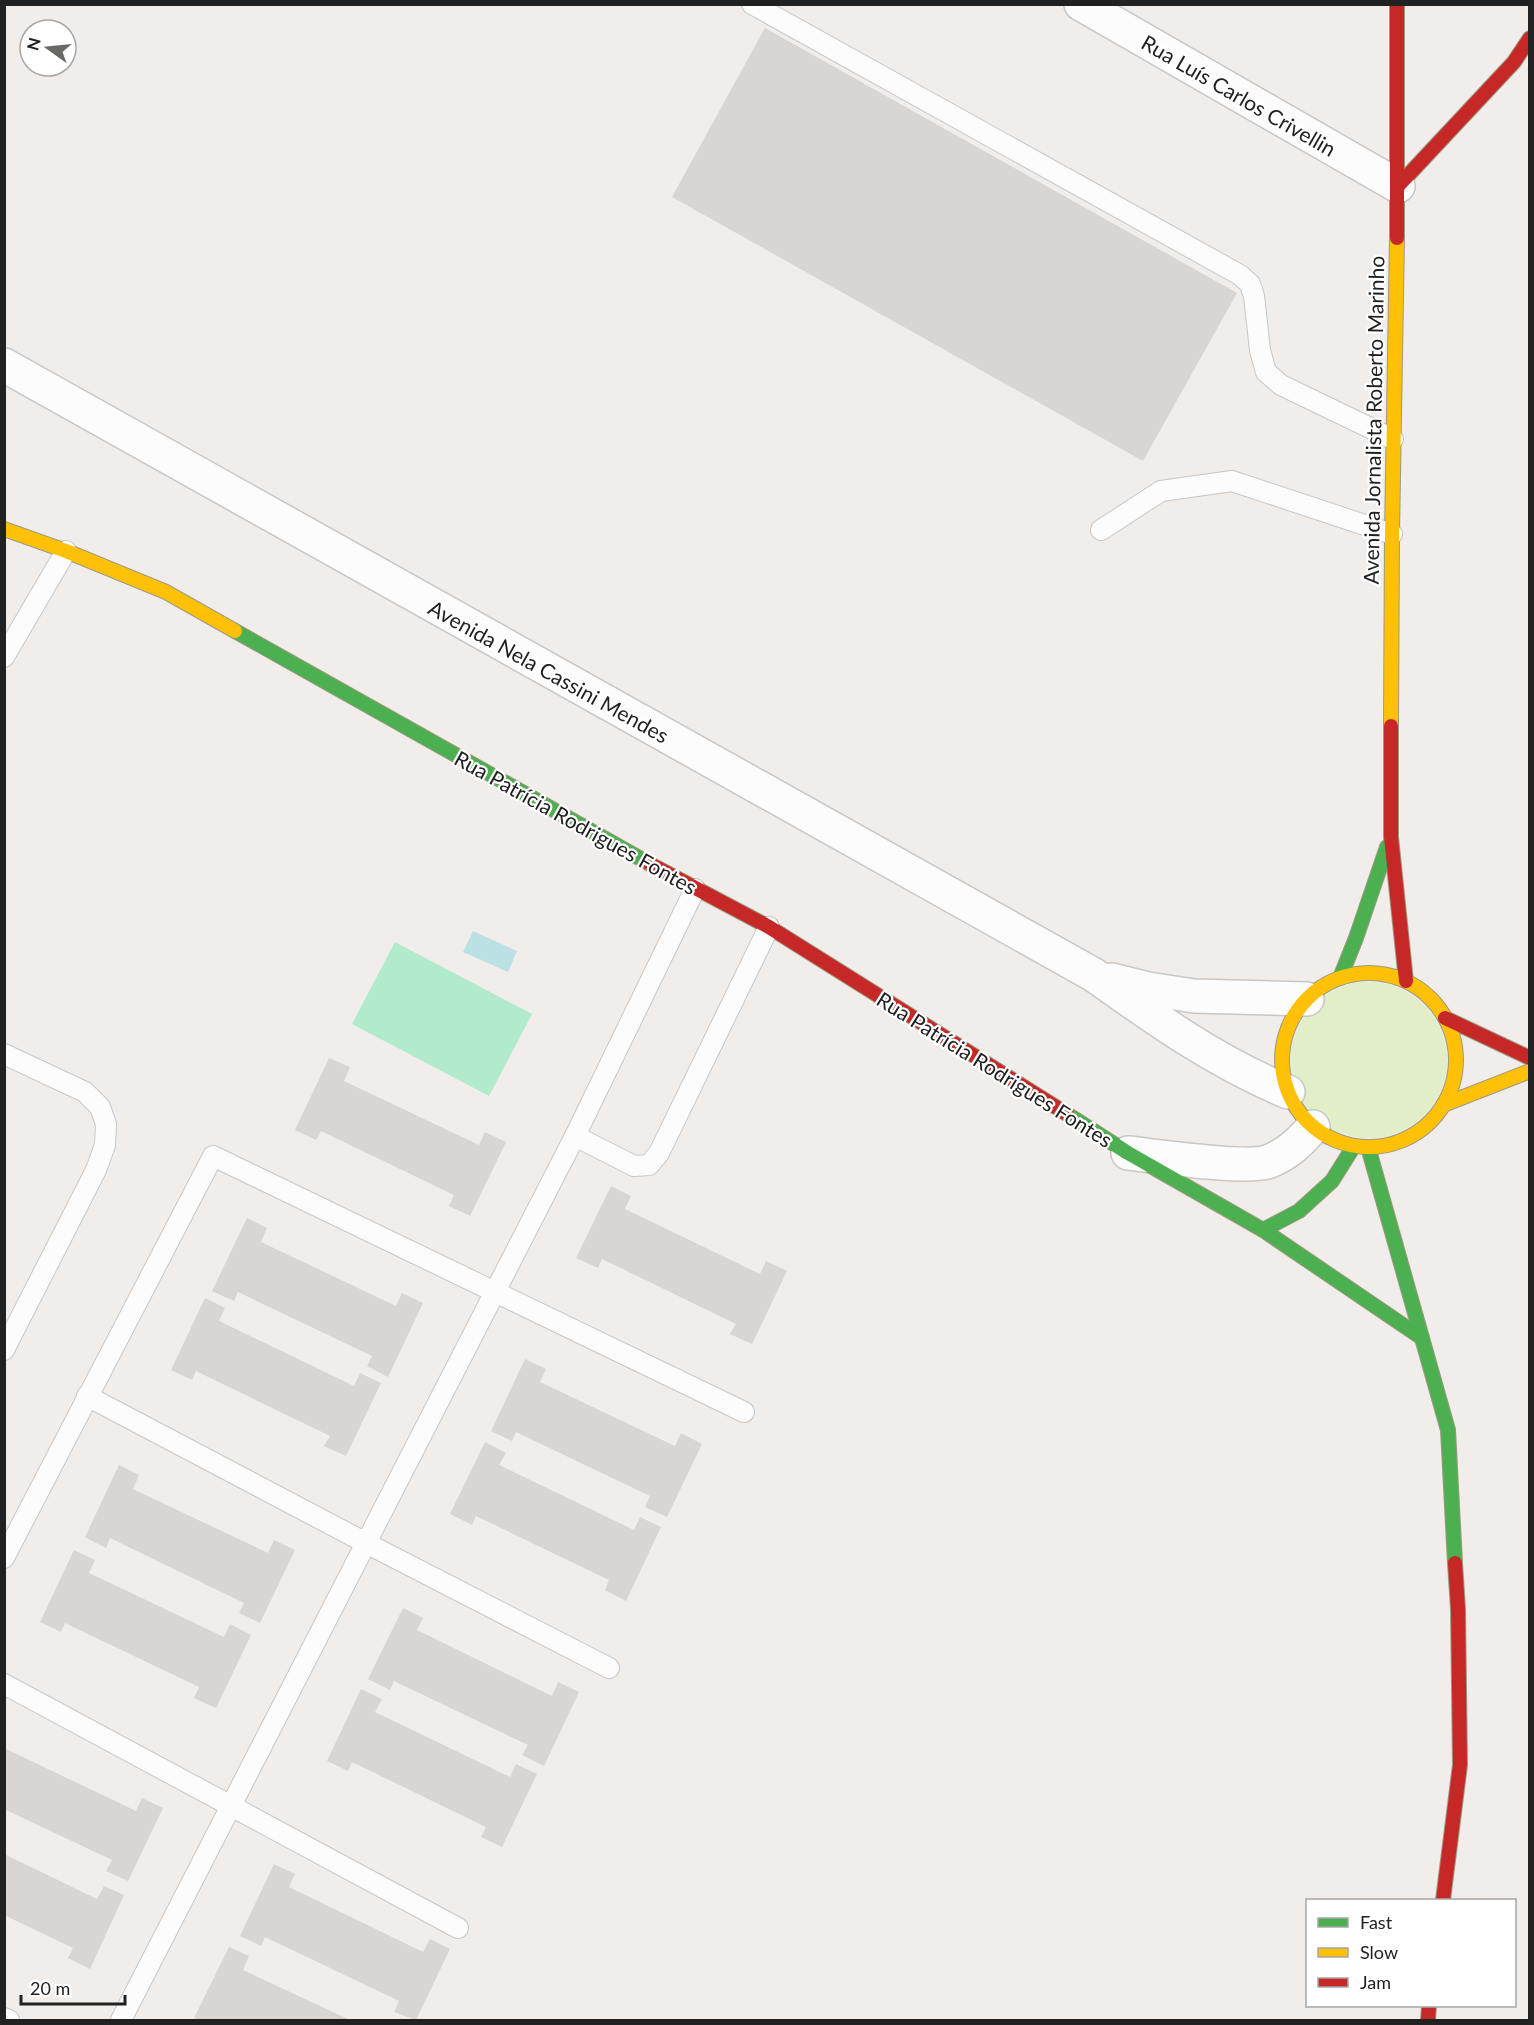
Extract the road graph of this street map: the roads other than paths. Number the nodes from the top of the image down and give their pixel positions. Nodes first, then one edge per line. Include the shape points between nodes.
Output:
1 (752, 4) edge
2 (1081, 4) edge
3 (1397, 4) edge
4 (1530, 38) edge
5 (1398, 186) junction
6 (4, 364) edge
7 (1393, 439) junction
8 (4, 530) edge
9 (1101, 530) dead end
10 (1392, 534) junction
11 (66, 551) junction
12 (4, 657) edge
13 (1391, 837) junction
14 (695, 889) junction
15 (769, 927) junction
16 (1094, 975) junction
17 (1340, 978) junction
18 (1406, 981) junction
19 (1307, 999) junction
20 (1445, 1018) junction
21 (4, 1054) edge
22 (1530, 1058) edge
23 (1530, 1071) edge
24 (1288, 1092) junction
25 (1443, 1105) junction
26 (1312, 1127) junction
27 (575, 1136) junction
28 (1361, 1147) junction
29 (1128, 1153) junction
30 (1263, 1230) junction
31 (496, 1292) junction
32 (1422, 1338) junction
33 (4, 1350) edge
34 (87, 1396) junction
35 (744, 1412) dead end
36 (366, 1543) junction
37 (4, 1558) edge
38 (609, 1668) dead end
39 (4, 1684) edge
40 (232, 1807) junction
41 (1443, 1899) edge
42 (458, 1928) dead end
43 (4, 2018) edge
44 (9, 2020) edge
45 (122, 2020) edge

1 - 7 lane via 1240,274 1250,284 1254,296 1266,372 1281,385
2 - 5 street, Rua Luís Carlos Crivellin
3 - 5 main road, Avenida Jornalista Roberto Marinho
4 - 5 main road via 1514,63
5 - 7 main road, Avenida Jornalista Roberto Marinho
6 - 16 street, Avenida Nela Cassini Mendes
7 - 10 main road, Avenida Jornalista Roberto Marinho
8 - 11 main road, Rua Patrícia Rodrigues Fontes
9 - 10 lane via 1161,491 1232,481
10 - 13 main road, Avenida Jornalista Roberto Marinho
11 - 12 lane
11 - 14 main road, Rua Patrícia Rodrigues Fontes via 166,592
13 - 17 main road, Avenida Jornalista Roberto Marinho
13 - 18 main road, Avenida Jornalista Roberto Marinho
14 - 15 main road, Rua Patrícia Rodrigues Fontes
14 - 27 lane
15 - 27 lane via 659,1153 649,1165 634,1166
15 - 29 main road, Rua Patrícia Rodrigues Fontes
16 - 19 street, Avenida Nela Cassini Mendes via 1194,996
16 - 24 street, Avenida Nela Cassini Mendes via 1176,1034 1248,1075
17 - 18 main road via 1380,973
17 - 19 main road
18 - 20 main road via 1429,997
19 - 24 main road via 1291,1022 1283,1050
20 - 22 main road
20 - 25 main road via 1456,1062
21 - 33 lane via 85,1092 100,1107 106,1124 105,1145 96,1170
23 - 25 main road
24 - 26 main road
25 - 28 main road via 1412,1136 1383,1146
26 - 28 main road via 1332,1139
26 - 29 street, Rua Patrícia Rodrigues Fontes via 1293,1149 1268,1162
27 - 31 lane
28 - 30 main road via 1299,1211
28 - 32 main road
29 - 30 main road, Rua Patrícia Rodrigues Fontes
30 - 32 main road, Rua Patrícia Rodrigues Fontes
31 - 34 lane via 213,1155
31 - 35 lane
31 - 36 lane
32 - 41 main road via 1448,1430 1458,1609 1460,1765
34 - 36 lane
34 - 37 lane
36 - 38 lane
36 - 40 lane
39 - 40 lane
40 - 42 lane
40 - 45 lane
43 - 44 lane

